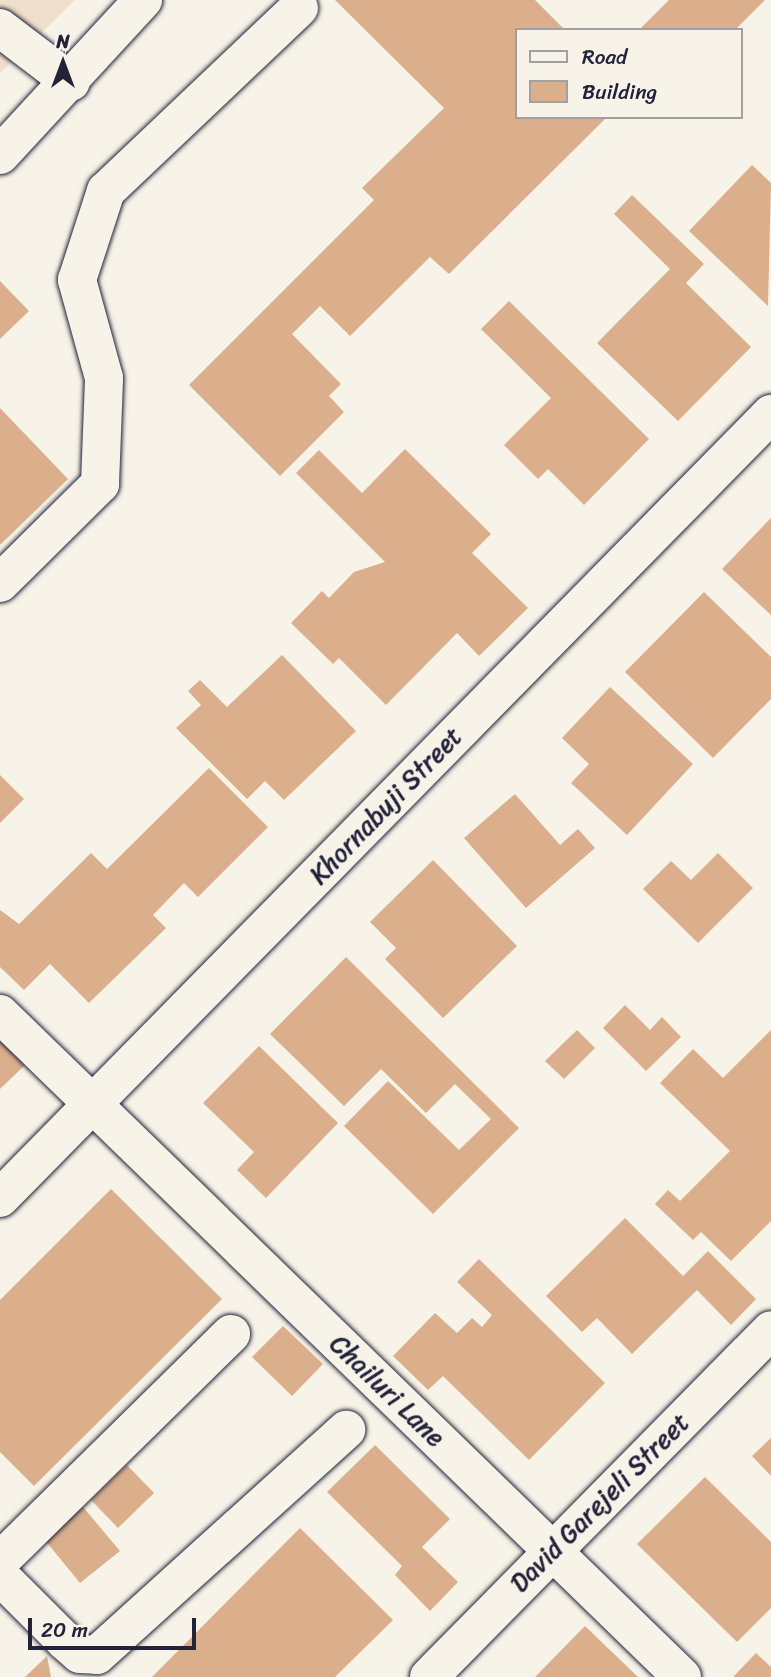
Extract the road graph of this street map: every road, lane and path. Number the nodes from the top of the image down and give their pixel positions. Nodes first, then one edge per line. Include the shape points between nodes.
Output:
1 (143, 0) edge
2 (299, 8) dead end
3 (0, 28) edge
4 (71, 82) junction
5 (0, 155) edge
6 (771, 414) edge
7 (0, 583) edge
8 (0, 1013) edge
9 (92, 1105) junction
10 (0, 1198) edge
11 (771, 1329) edge
12 (231, 1334) dead end
13 (346, 1430) dead end
14 (552, 1552) junction
15 (0, 1560) edge
16 (0, 1576) edge
17 (429, 1677) edge
18 (682, 1677) edge

1 - 4 street
2 - 7 street via 106,191 77,280 104,377 100,484
3 - 4 street
4 - 5 street
6 - 9 street, Khornabuji Street
8 - 9 street, Chailuri Lane
9 - 10 street, Khornabuji Street
9 - 14 street, Chailuri Lane
11 - 14 street, David Garejeli Street
12 - 15 street
13 - 16 street via 97,1656 80,1654
14 - 17 street, David Garejeli Street
14 - 18 street, Chailuri Lane

